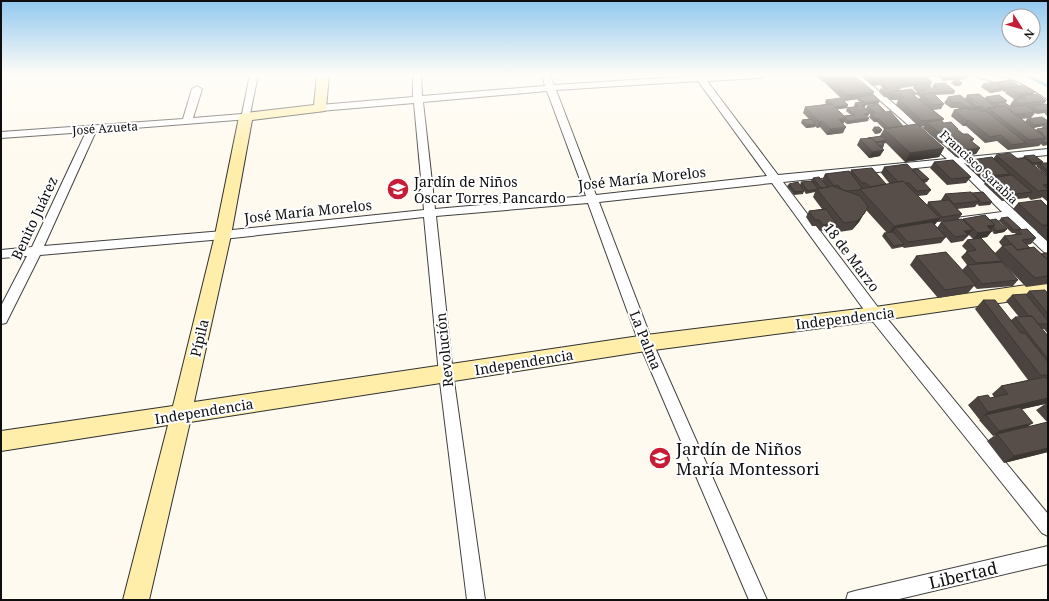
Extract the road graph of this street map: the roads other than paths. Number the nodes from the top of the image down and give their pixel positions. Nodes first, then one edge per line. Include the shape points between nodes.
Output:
1 (193, 103) edge
2 (249, 103) edge
3 (320, 103) edge
4 (374, 103) edge
5 (418, 103) edge
6 (555, 103) edge
7 (719, 103) edge
8 (889, 103) edge
9 (320, 108) junction
10 (246, 117) junction
11 (187, 121) junction
12 (92, 129) junction
13 (1, 135) edge
14 (1048, 152) edge
15 (957, 162) junction
16 (774, 179) junction
17 (593, 199) junction
18 (430, 213) junction
19 (1011, 215) junction
20 (940, 224) edge
21 (223, 235) junction
22 (1048, 248) edge
23 (36, 251) junction
24 (1, 254) edge
25 (1048, 288) edge
26 (875, 314) junction
27 (1, 319) edge
28 (646, 343) junction
29 (446, 374) junction
30 (181, 415) junction
31 (1, 441) edge
32 (1048, 527) edge
33 (1048, 555) edge
34 (136, 600) edge
35 (476, 600) edge
36 (758, 600) edge
37 (855, 600) edge

1 - 11 street
2 - 10 street, Pípila
3 - 9 main road
4 - 9 street, José Azueta
5 - 18 street, Revolución
6 - 17 street, La Palma
7 - 16 street, 18 de Marzo
8 - 15 street, Francisco Sarabia
9 - 10 main road, José Azueta
10 - 11 street, José Azueta
10 - 21 main road, Pípila
11 - 12 street, José Azueta
12 - 13 street, José Azueta
12 - 23 street, Benito Juárez
14 - 15 street, José María Morelos
15 - 16 street, José María Morelos
15 - 19 street, Francisco Sarabia
16 - 17 street, José María Morelos
16 - 26 street, 18 de Marzo
17 - 18 street, José María Morelos
17 - 28 street, La Palma
18 - 21 street, José María Morelos
18 - 29 street, Revolución
19 - 20 street
19 - 22 street, Francisco Sarabia
21 - 23 street, José María Morelos
21 - 30 main road, Pípila
23 - 24 street, José María Morelos
23 - 27 street, Benito Juárez
25 - 26 main road, Independencia
26 - 28 main road, Independencia
26 - 32 street, 18 de Marzo
28 - 29 main road, Independencia
28 - 36 street, La Palma
29 - 30 main road, Independencia
29 - 35 street, Revolución
30 - 31 main road, Independencia
30 - 34 main road, Pípila
33 - 37 street, Libertad

